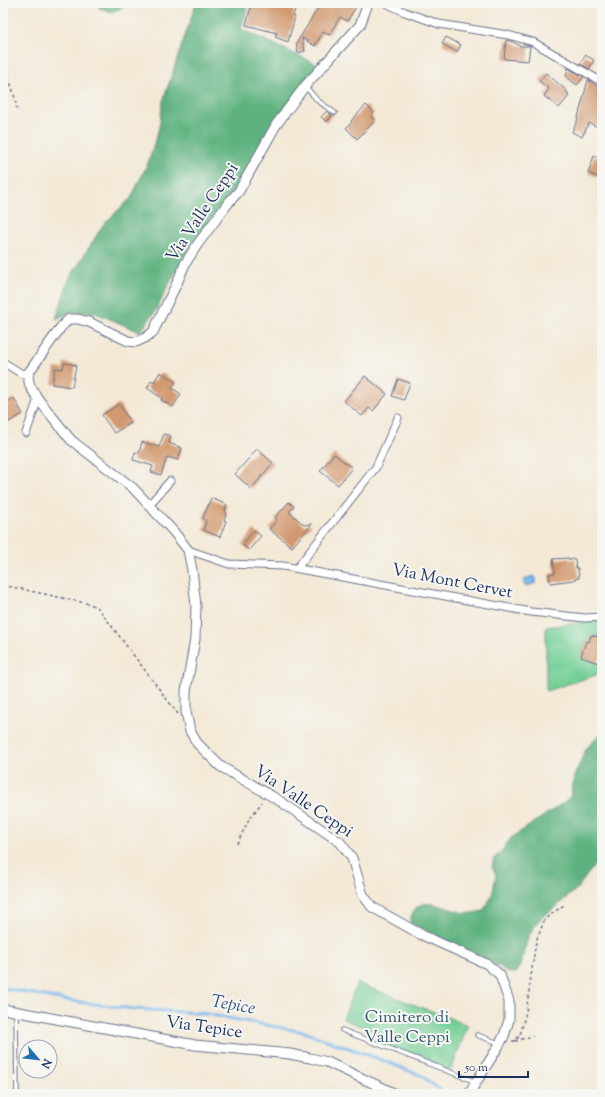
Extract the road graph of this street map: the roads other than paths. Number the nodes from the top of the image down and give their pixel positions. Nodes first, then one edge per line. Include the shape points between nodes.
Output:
1 (368, 3) edge
2 (386, 3) edge
3 (602, 82) edge
4 (305, 86) junction
5 (335, 113) dead end
6 (3, 362) edge
7 (29, 372) junction
8 (38, 399) junction
9 (398, 418) dead end
10 (26, 433) dead end
11 (170, 481) dead end
12 (149, 505) junction
13 (188, 550) junction
14 (297, 568) junction
15 (602, 617) edge
16 (3, 1009) edge
17 (16, 1011) junction
18 (342, 1030) dead end
19 (477, 1035) dead end
20 (500, 1043) junction
21 (477, 1083) junction
22 (17, 1094) edge
23 (396, 1094) edge
24 (469, 1094) edge

1 - 4 street, Via Valle Ceppi via 360,25
2 - 3 street via 439,24 508,35 533,42
4 - 5 lane via 317,100
4 - 7 street, Via Valle Ceppi via 276,125 239,191 185,264 153,332 136,342 89,322 69,319 61,326
6 - 7 street via 22,374
7 - 8 street, Via Valle Ceppi via 30,386
8 - 10 street
8 - 12 street, Via Valle Ceppi via 71,440 133,488
9 - 14 street via 376,467
11 - 12 street
12 - 13 street, Via Valle Ceppi
13 - 14 street, Via Mont Cervet via 228,564
13 - 20 street, Via Valle Ceppi via 196,606 195,639 186,691 186,712 190,731 197,743 220,766 268,794 340,842 352,858 363,895 372,907 422,935 487,964 500,975 509,1001 509,1020
14 - 15 street, Via Mont Cervet via 531,612 585,618
16 - 17 street, Via Tepice
17 - 22 lane
17 - 23 street, Via Tepice via 195,1045 310,1058 327,1062
18 - 21 lane
19 - 20 lane
20 - 21 street, Via Valle Ceppi
21 - 24 street, Via Valle Ceppi

